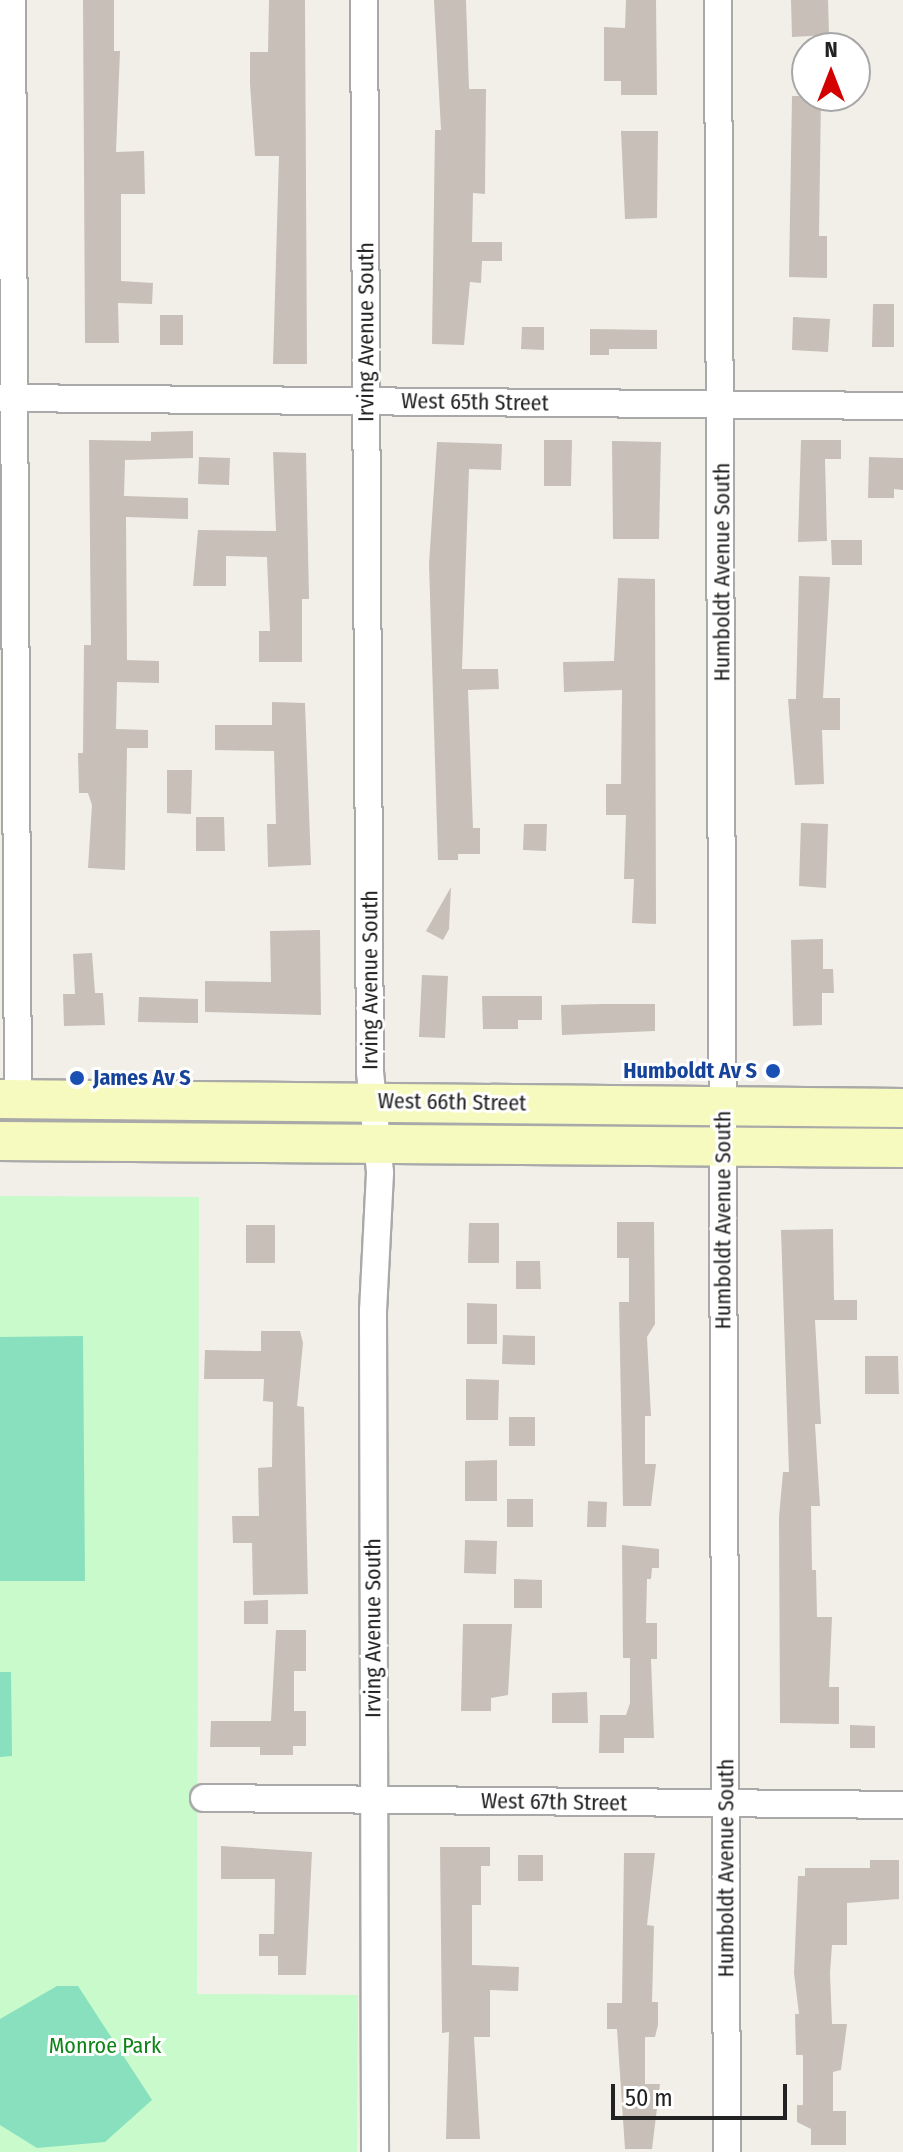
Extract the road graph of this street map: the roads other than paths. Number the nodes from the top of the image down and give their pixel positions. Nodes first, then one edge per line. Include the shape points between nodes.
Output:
1 (12, 0) edge
2 (364, 0) edge
3 (718, 0) edge
4 (6, 398) edge
5 (366, 401) junction
6 (722, 405) junction
7 (903, 406) edge
8 (9, 1099) edge
9 (373, 1101) junction
10 (722, 1106) junction
11 (903, 1108) edge
12 (0, 1141) edge
13 (377, 1145) junction
14 (722, 1147) junction
15 (903, 1148) edge
16 (204, 1798) dead end
17 (373, 1800) junction
18 (726, 1803) junction
19 (903, 1805) edge
20 (375, 2152) edge
21 (727, 2152) edge

1 - 4 street
2 - 5 street, Irving Avenue South
3 - 6 street, Humboldt Avenue South
4 - 5 street, West 65th Street
4 - 8 street
5 - 6 street, West 65th Street
5 - 9 street, Irving Avenue South
6 - 7 street, West 65th Street
6 - 10 street, Humboldt Avenue South
8 - 9 main road, West 66th Street
9 - 10 main road, West 66th Street
9 - 13 street, Irving Avenue South
10 - 11 main road, West 66th Street
10 - 14 street, Humboldt Avenue South
12 - 13 main road, West 66th Street
13 - 14 main road, West 66th Street
13 - 17 street, Irving Avenue South
14 - 15 main road, West 66th Street
14 - 18 street, Humboldt Avenue South
16 - 17 street, West 67th Street
17 - 18 street, West 67th Street
17 - 20 street, Irving Avenue South
18 - 19 street, West 67th Street
18 - 21 street, Humboldt Avenue South

